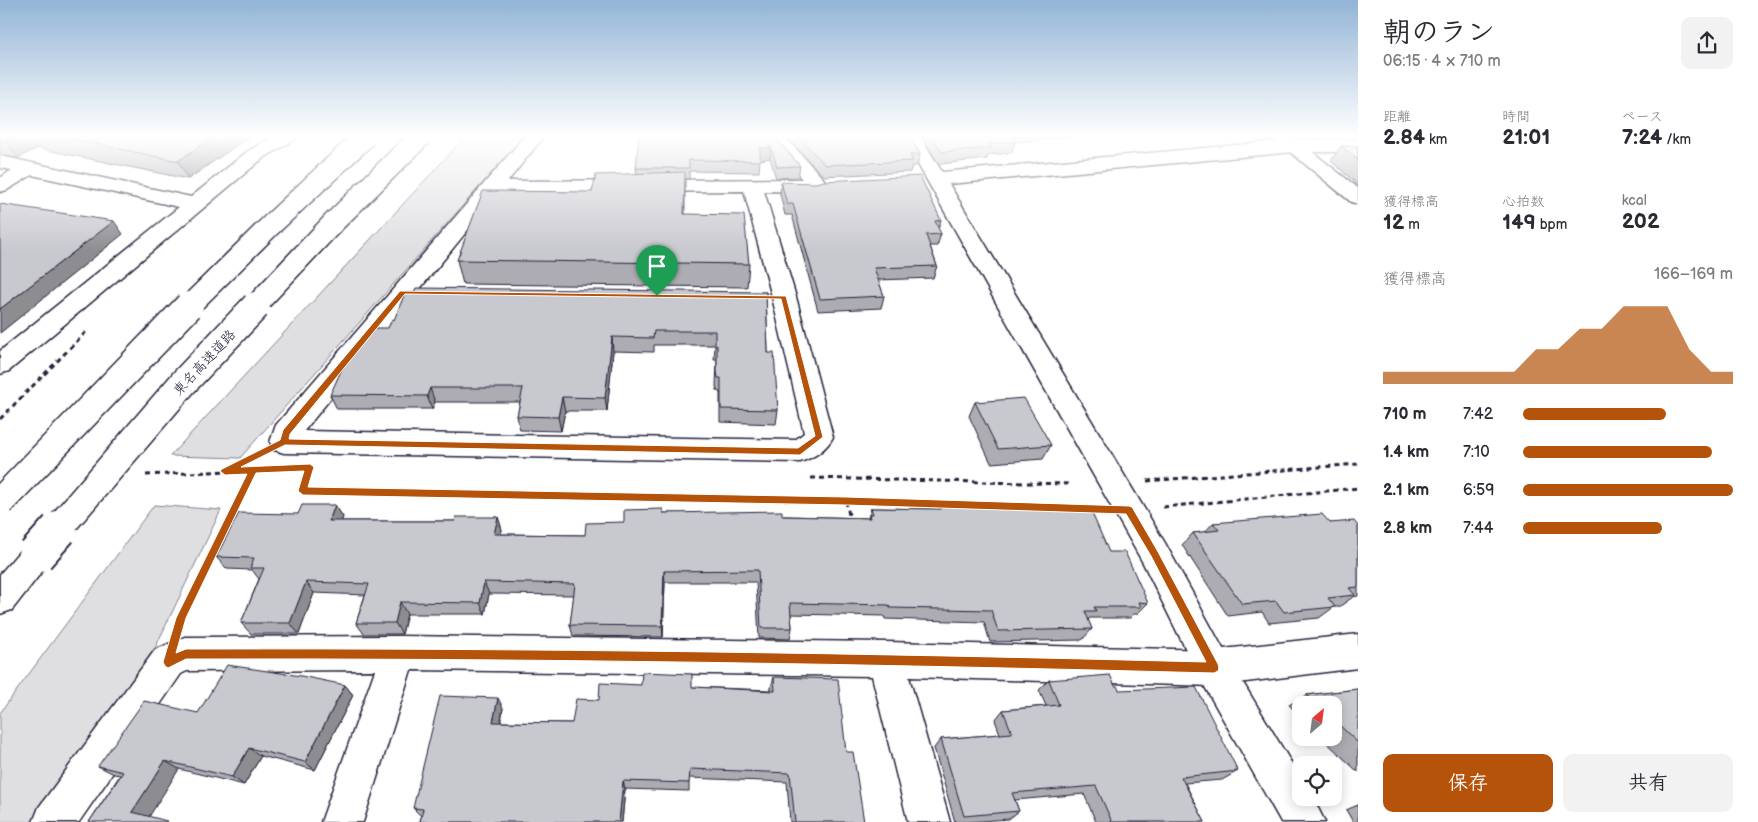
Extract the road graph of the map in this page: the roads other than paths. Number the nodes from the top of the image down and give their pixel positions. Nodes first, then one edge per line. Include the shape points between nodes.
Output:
1 (19, 174) edge
2 (53, 174) edge
3 (231, 174) edge
4 (323, 174) edge
5 (382, 174) edge
6 (504, 174) edge
7 (809, 174) edge
8 (923, 174) edge
9 (970, 174) edge
10 (1328, 174) edge
11 (925, 179) junction
12 (835, 184) edge
13 (0, 186) edge
14 (815, 186) junction
15 (494, 187) junction
16 (753, 187) junction
17 (1358, 198) edge
18 (194, 204) junction
19 (403, 292) junction
20 (432, 292) edge
21 (0, 365) edge
22 (0, 502) edge
23 (0, 599) edge
24 (1358, 651) edge
25 (399, 653) junction
26 (886, 659) junction
27 (1214, 668) junction
28 (54, 822) edge
29 (342, 822) edge
30 (928, 822) edge
31 (1304, 822) edge

1 - 13 main road
2 - 18 main road
3 - 18 main road
4 - 22 main road, bridge via 154,339
5 - 23 main road, 東名高速道路, bridge via 184,382
6 - 15 main road
7 - 14 main road
8 - 11 main road
9 - 11 main road
10 - 17 main road
11 - 27 main road via 1129,510
12 - 14 main road
14 - 16 main road
15 - 16 main road
15 - 19 main road
16 - 19 main road via 774,297 819,437 800,451 282,455 286,432
18 - 21 main road
19 - 20 main road
24 - 27 main road
25 - 26 main road
25 - 28 main road via 186,654 168,662
25 - 29 main road
26 - 27 main road
26 - 30 main road
27 - 31 main road

